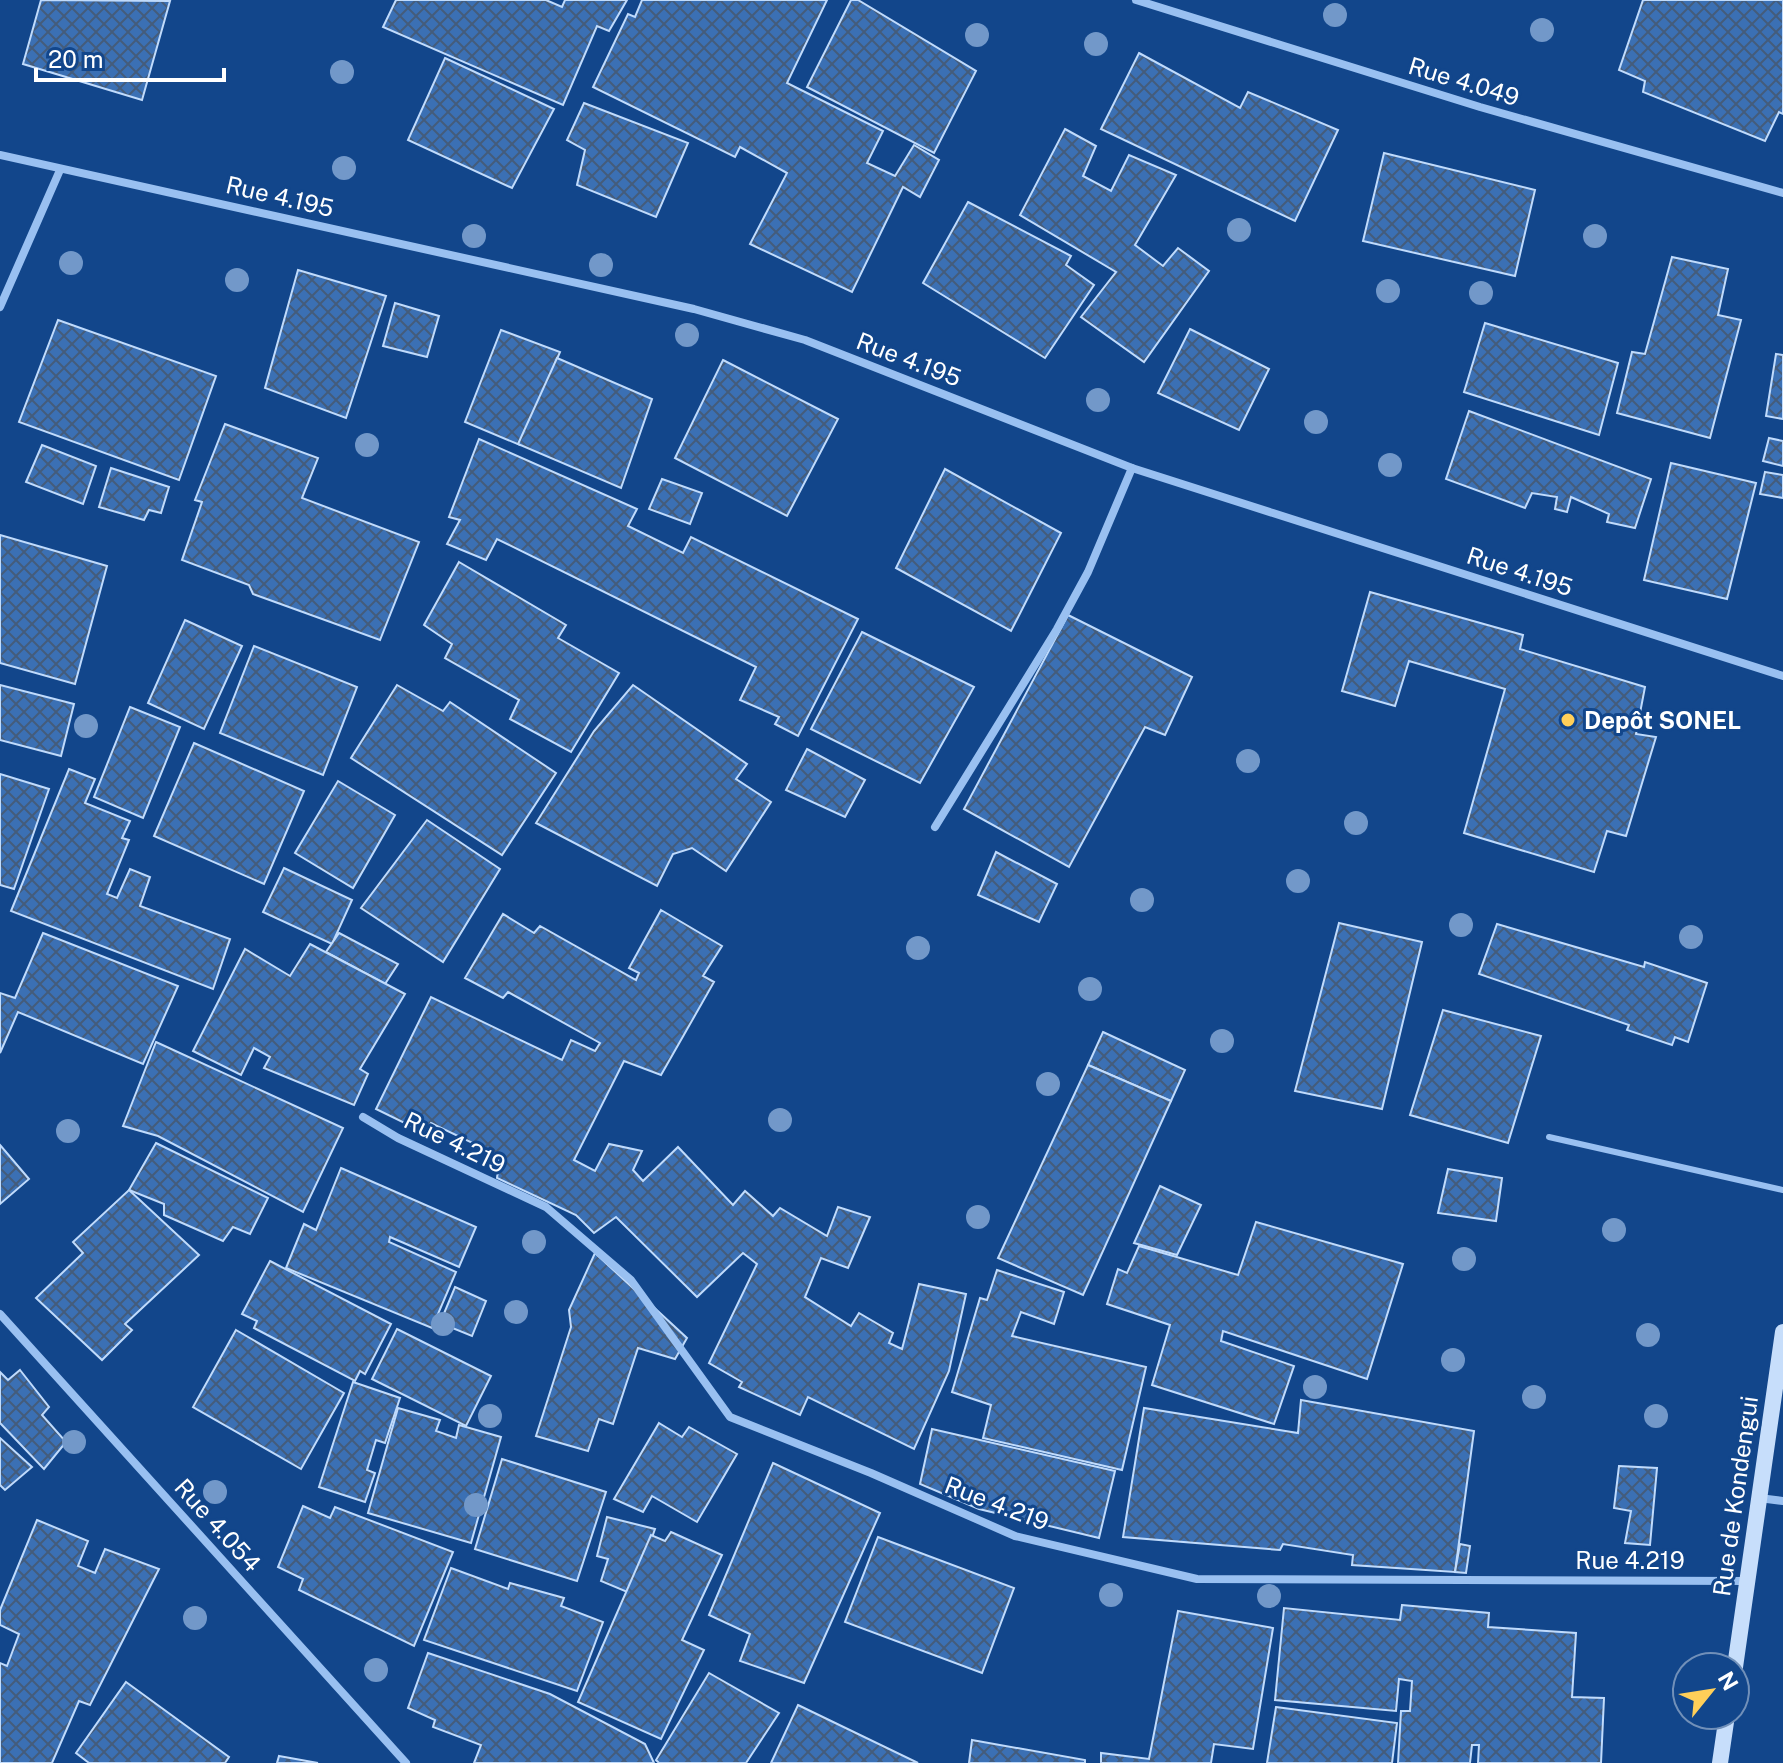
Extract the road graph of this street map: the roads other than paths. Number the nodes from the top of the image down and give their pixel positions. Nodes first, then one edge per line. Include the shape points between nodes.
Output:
1 (1136, 0) edge
2 (0, 155) edge
3 (60, 170) junction
4 (1783, 193) edge
5 (0, 307) edge
6 (1132, 468) junction
7 (1783, 676) edge
8 (935, 827) dead end
9 (363, 1117) dead end
10 (1549, 1137) dead end
11 (1783, 1190) edge
12 (0, 1314) edge
13 (1783, 1332) edge
14 (1759, 1498) junction
15 (1783, 1501) edge
16 (1748, 1581) junction
17 (1737, 1651) edge
18 (1725, 1731) edge
19 (406, 1763) edge
20 (1720, 1763) edge

1 - 4 street, Rue 4.049 via 1480,107
2 - 3 street, Rue 4.195
3 - 5 street
3 - 6 street, Rue 4.195 via 694,309 805,340
6 - 7 street, Rue 4.195
6 - 8 street via 1082,584
9 - 16 street, Rue 4.219 via 546,1207 631,1280 730,1417 1015,1536 1197,1579
10 - 11 lane
12 - 19 street, Rue 4.054
13 - 14 main road, Rue de Kondengui
14 - 15 street
14 - 16 main road, Rue de Kondengui
16 - 17 main road, Rue de Kondengui
18 - 20 main road

